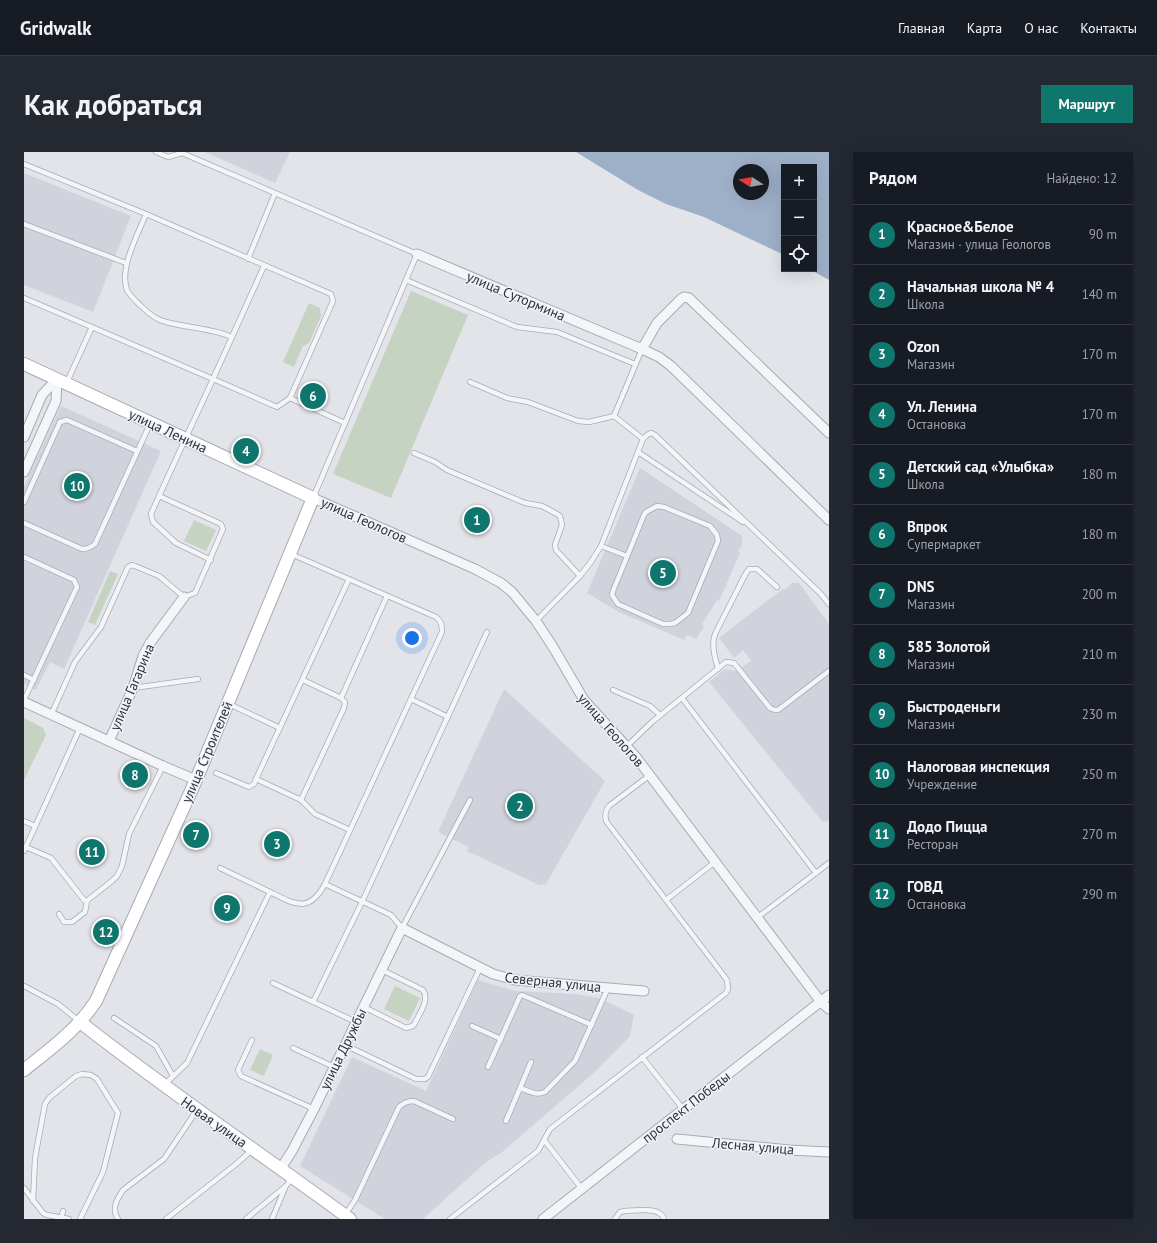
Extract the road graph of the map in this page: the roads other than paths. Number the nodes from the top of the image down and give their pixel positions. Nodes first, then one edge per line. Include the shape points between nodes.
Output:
1 (156, 152) edge
2 (24, 164) edge
3 (275, 193) junction
4 (146, 214) junction
5 (24, 224) edge
6 (417, 254) junction
7 (248, 259) junction
8 (126, 263) junction
9 (264, 266) junction
10 (406, 280) junction
11 (24, 298) edge
12 (92, 327) junction
13 (232, 336) junction
14 (642, 349) junction
15 (24, 364) edge
16 (635, 364) junction
17 (213, 379) junction
18 (62, 382) junction
19 (470, 382) dead end
20 (290, 398) junction
21 (614, 416) junction
22 (151, 423) junction
23 (345, 423) junction
24 (829, 433) edge
25 (24, 437) edge
26 (186, 439) junction
27 (643, 439) junction
28 (137, 452) junction
29 (638, 452) junction
30 (414, 453) dead end
31 (24, 472) edge
32 (159, 496) junction
33 (313, 498) junction
34 (24, 502) edge
35 (829, 520) edge
36 (24, 523) edge
37 (753, 528) junction
38 (601, 546) junction
39 (290, 554) junction
40 (627, 556) junction
41 (24, 557) edge
42 (211, 560) junction
43 (580, 576) junction
44 (349, 580) junction
45 (777, 587) dead end
46 (387, 596) junction
47 (184, 597) junction
48 (829, 604) edge
49 (536, 621) junction
50 (487, 632) dead end
51 (718, 669) junction
52 (829, 671) edge
53 (24, 675) edge
54 (198, 679) dead end
55 (34, 680) junction
56 (303, 680) junction
57 (132, 688) junction
58 (613, 690) dead end
59 (341, 698) junction
60 (682, 698) junction
61 (411, 699) junction
62 (24, 701) edge
63 (228, 703) junction
64 (51, 715) junction
65 (660, 715) junction
66 (448, 717) junction
67 (80, 728) junction
68 (280, 728) junction
69 (109, 741) junction
70 (627, 746) junction
71 (163, 766) junction
72 (216, 773) dead end
73 (650, 775) junction
74 (256, 779) junction
75 (196, 780) junction
76 (301, 800) junction
77 (470, 800) dead end
78 (24, 821) edge
79 (35, 826) junction
80 (350, 830) junction
81 (25, 849) edge
82 (715, 862) junction
83 (829, 863) edge
84 (220, 868) dead end
85 (816, 873) junction
86 (325, 884) junction
87 (270, 892) junction
88 (666, 900) junction
89 (87, 901) junction
90 (362, 902) junction
91 (59, 914) dead end
92 (758, 917) junction
93 (402, 928) junction
94 (480, 968) junction
95 (382, 970) junction
96 (273, 983) dead end
97 (24, 986) edge
98 (608, 988) junction
99 (644, 991) dead end
100 (829, 995) edge
101 (313, 1002) junction
102 (821, 1002) junction
103 (364, 1007) junction
104 (829, 1009) edge
105 (114, 1018) dead end
106 (80, 1022) junction
107 (356, 1022) junction
108 (592, 1025) junction
109 (472, 1026) dead end
110 (501, 1039) junction
111 (252, 1040) dead end
112 (345, 1045) junction
113 (294, 1048) dead end
114 (642, 1057) junction
115 (531, 1062) dead end
116 (334, 1067) junction
117 (488, 1067) dead end
118 (24, 1070) edge
119 (173, 1076) junction
120 (164, 1086) junction
121 (520, 1088) junction
122 (314, 1109) junction
123 (683, 1109) junction
124 (198, 1110) junction
125 (453, 1118) dead end
126 (506, 1121) dead end
127 (677, 1139) dead end
128 (544, 1140) junction
129 (252, 1149) junction
130 (829, 1152) edge
131 (281, 1168) junction
132 (289, 1182) junction
133 (34, 1184) junction
134 (582, 1189) junction
135 (25, 1190) edge
136 (33, 1201) junction
137 (63, 1211) dead end
138 (348, 1217) edge
139 (62, 1218) edge
140 (69, 1219) edge
141 (80, 1219) edge
142 (118, 1219) edge
143 (166, 1219) edge
144 (246, 1219) edge
145 (272, 1219) edge
146 (450, 1219) edge
147 (542, 1219) edge
148 (615, 1219) edge
149 (664, 1219) edge

1 - 3 lane, улица Сутормина via 168,157 182,154
2 - 4 lane
3 - 6 lane, улица Сутормина
3 - 7 lane
4 - 7 lane
4 - 8 lane
5 - 8 lane
6 - 10 lane
6 - 14 street, улица Сутормина
7 - 9 lane
8 - 13 lane via 127,291 149,314 166,322 219,331
9 - 13 lane
9 - 20 lane via 331,294 333,301
10 - 16 lane via 517,327 557,332
10 - 23 lane
11 - 12 lane
12 - 17 lane
12 - 18 lane
13 - 17 lane
14 - 16 lane
14 - 24 street via 657,323 681,299 689,298
14 - 35 street, улица Сутормина via 671,366
15 - 18 main road, улица Ленина
16 - 21 lane
17 - 20 lane via 277,407
17 - 26 lane
18 - 22 main road, улица Ленина
18 - 25 street via 42,395
18 - 31 street
19 - 21 lane via 507,398 528,402 578,421 589,422
20 - 23 lane
21 - 27 lane
22 - 26 main road, улица Ленина
22 - 28 lane
23 - 33 lane
26 - 32 lane
26 - 33 main road, улица Ленина
27 - 29 lane
27 - 37 lane via 651,433 655,435
28 - 34 lane via 63,420
28 - 36 lane via 95,544 91,547 82,549
29 - 37 lane
29 - 38 lane
30 - 43 lane via 447,470 525,503 542,506 560,516 562,525 555,545 556,550
32 - 42 lane via 151,514 153,522 181,546
32 - 42 lane, улица Гагарина via 223,526 223,533
33 - 39 main road, улица Строителей
33 - 49 street, улица Геологов via 489,576 512,592
37 - 48 lane
38 - 40 lane
38 - 43 lane
39 - 44 lane
39 - 63 main road, улица Строителей
40 - 40 lane via 646,512 657,506 710,526 718,541 691,608 685,616 670,624 663,624 616,602 612,595
41 - 55 lane via 74,580 77,586
42 - 47 lane, улица Гагарина via 195,593
43 - 49 lane
44 - 46 lane
44 - 56 lane
45 - 51 lane via 757,569 749,569 746,573 713,640
46 - 59 lane
46 - 61 lane via 436,617 442,626 442,632
47 - 57 street, улица Гагарина via 150,643
47 - 64 lane via 159,576 132,565 128,567 101,627 75,662
49 - 70 street, улица Геологов via 584,700
50 - 66 lane
51 - 52 lane via 726,662 734,663 770,708 775,710
51 - 60 lane
53 - 55 lane
54 - 57 lane
55 - 62 lane
56 - 59 lane
56 - 68 lane
57 - 69 street, улица Гагарина
58 - 65 lane via 650,706
59 - 76 lane via 345,702 344,708
60 - 65 lane
60 - 85 lane
61 - 66 lane
61 - 80 lane
62 - 64 street
63 - 68 lane
63 - 75 main road, улица Строителей
64 - 67 street
65 - 70 lane
66 - 90 lane
67 - 69 street
67 - 79 lane
68 - 74 lane
69 - 71 street
70 - 73 street, улица Геологов
71 - 75 street
71 - 89 lane via 129,834 122,866 117,876
72 - 74 lane via 248,786 254,784
73 - 82 street, улица Геологов
73 - 88 lane via 609,806 605,816 606,821
74 - 76 lane
75 - 106 main road, улица Строителей via 101,991
76 - 80 lane via 316,814
77 - 93 lane
78 - 79 lane
79 - 81 lane
80 - 86 lane
81 - 89 lane via 51,858
82 - 88 lane
82 - 92 street, улица Геологов
83 - 85 lane
84 - 87 lane
85 - 92 lane
86 - 87 lane via 315,899 304,904 294,904
86 - 90 lane
87 - 119 lane via 187,1063
88 - 114 lane via 727,980 728,989
89 - 91 lane via 85,912 72,922 64,922
90 - 93 lane via 391,915
90 - 101 lane
92 - 102 street, улица Геологов
93 - 94 street, Северная улица
93 - 95 street, улица Дружбы
94 - 98 street, Северная улица via 515,980
94 - 112 lane via 425,1079 416,1079
95 - 103 street, улица Дружбы
95 - 103 lane via 425,993 425,1000 415,1023 406,1028
96 - 101 lane
97 - 106 lane via 58,1004
98 - 99 street, Северная улица
98 - 108 lane
100 - 102 street, проспект Победы
101 - 107 lane
102 - 104 street
102 - 123 street, проспект Победы
103 - 107 street, улица Дружбы
105 - 119 lane via 156,1046
106 - 118 main road, улица Строителей via 67,1036
106 - 120 main road, Новая улица
107 - 112 street, улица Дружбы
108 - 110 lane via 522,995
108 - 121 lane via 575,1062 545,1092 537,1095
109 - 110 lane
110 - 117 lane
111 - 122 lane via 238,1070 241,1076
112 - 116 street, улица Дружбы
113 - 116 lane
114 - 123 lane
114 - 128 lane via 550,1129
115 - 121 lane
116 - 122 street, улица Дружбы
119 - 120 lane
120 - 124 main road, Новая улица
121 - 126 lane
122 - 131 street, улица Дружбы
123 - 134 street, проспект Победы
124 - 129 main road, Новая улица
124 - 142 lane via 164,1159 123,1190 114,1211
125 - 138 lane via 414,1101 403,1103
127 - 130 street, Лесная улица
128 - 134 lane
128 - 146 lane via 538,1151
129 - 131 main road, Новая улица
129 - 143 lane
131 - 132 main road, Новая улица
132 - 138 main road, Новая улица
132 - 144 lane
132 - 145 lane
133 - 135 lane
133 - 136 lane
133 - 141 lane via 35,1158 46,1101 76,1076 86,1074 95,1077 118,1113 103,1172
134 - 147 street, проспект Победы
135 - 136 lane
136 - 139 lane via 46,1216
137 - 139 lane
139 - 140 lane
148 - 149 lane via 620,1212 625,1211 655,1211 664,1216

